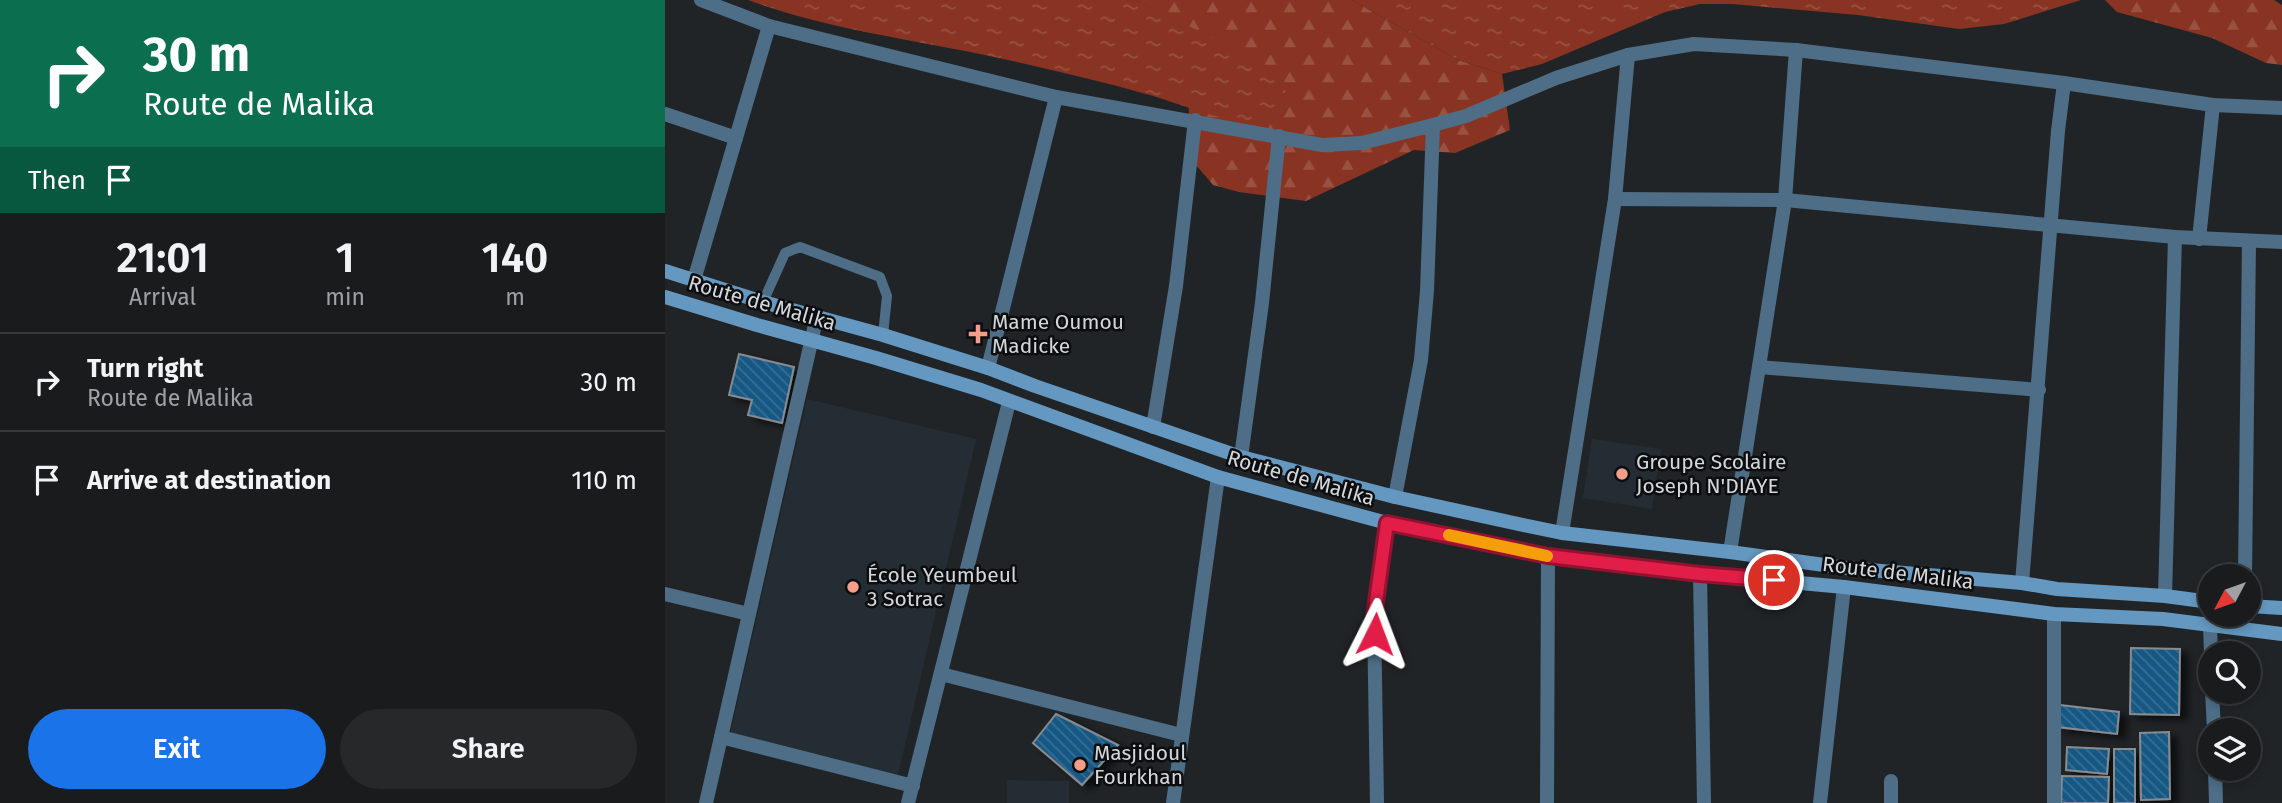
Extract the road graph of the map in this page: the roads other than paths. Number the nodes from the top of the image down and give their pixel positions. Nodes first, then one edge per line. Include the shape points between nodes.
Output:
1 (701, 0) edge
2 (769, 26) junction
3 (1796, 50) junction
4 (1628, 55) junction
5 (2064, 83) junction
6 (1056, 97) junction
7 (2213, 105) junction
8 (2282, 108) edge
9 (665, 114) edge
10 (1195, 120) junction
11 (1433, 125) junction
12 (1279, 136) junction
13 (736, 138) junction
14 (1615, 199) junction
15 (1785, 200) junction
16 (2051, 225) junction
17 (2175, 237) junction
18 (2199, 239) junction
19 (2249, 241) junction
20 (2282, 242) edge
21 (665, 271) edge
22 (694, 280) junction
23 (665, 297) edge
24 (763, 302) junction
25 (817, 316) junction
26 (883, 335) junction
27 (812, 340) junction
28 (1759, 367) junction
29 (988, 368) junction
30 (2039, 390) junction
31 (1009, 402) junction
32 (1153, 427) junction
33 (1241, 457) junction
34 (1218, 477) junction
35 (1395, 498) junction
36 (1387, 523) junction
37 (1562, 533) junction
38 (1730, 552) junction
39 (1548, 556) junction
40 (2245, 564) edge
41 (1700, 574) junction
42 (2022, 583) junction
43 (1844, 587) junction
44 (665, 594) edge
45 (2165, 596) junction
46 (2198, 600) edge
47 (2261, 607) edge
48 (2282, 608) edge
49 (749, 614) junction
50 (2054, 614) junction
51 (2198, 624) edge
52 (2219, 627) edge
53 (2282, 634) edge
54 (941, 674) junction
55 (1181, 735) junction
56 (721, 737) junction
57 (1891, 781) dead end
58 (2216, 781) edge
59 (913, 786) junction
60 (706, 803) edge
61 (908, 803) edge
62 (1173, 803) edge
63 (1377, 803) edge
64 (1547, 803) edge
65 (1703, 803) edge
66 (1820, 803) edge
67 (1891, 803) edge
68 (2054, 803) edge
69 (2217, 803) edge

1 - 2 street
2 - 6 street
2 - 13 street
3 - 4 street via 1694,44
3 - 5 street
3 - 15 street
4 - 11 street
4 - 14 street
5 - 7 street
5 - 16 street
6 - 10 street
6 - 29 street
7 - 8 street
7 - 18 street
9 - 13 street
10 - 12 street
10 - 32 street via 1175,298
11 - 12 street via 1342,145
11 - 35 street via 1421,360
12 - 33 street
13 - 22 street
14 - 15 street
14 - 37 street
15 - 16 street
15 - 28 street
16 - 17 street
16 - 30 street
17 - 18 street
17 - 45 street
18 - 19 street
19 - 20 street
19 - 40 street
21 - 22 main road, Route de Malika
22 - 24 main road, Route de Malika
23 - 27 main road, Route de Malika
24 - 25 main road, Route de Malika
24 - 26 lane via 785,253 800,247 880,277 887,296
25 - 26 main road, Route de Malika
25 - 27 street
26 - 29 main road, Route de Malika
27 - 31 main road, Route de Malika
27 - 49 street
28 - 30 street
28 - 38 street
29 - 32 main road, Route de Malika
30 - 42 street
31 - 34 main road, Route de Malika
31 - 54 street
32 - 33 main road, Route de Malika
33 - 35 main road, Route de Malika
34 - 36 main road, Route de Malika
34 - 55 street
35 - 37 main road, Route de Malika
36 - 39 main road, Route de Malika
36 - 63 street via 1374,616
37 - 38 main road, Route de Malika
38 - 42 main road, Route de Malika via 1846,568
39 - 41 main road, Route de Malika
39 - 64 street
41 - 43 main road, Route de Malika
41 - 65 street
42 - 45 main road, Route de Malika
43 - 50 main road, Route de Malika
43 - 66 street
44 - 49 street
45 - 46 main road, Route de Malika
47 - 48 main road
49 - 56 street
50 - 51 main road, Route de Malika
50 - 68 street
52 - 53 main road, Route de Malika
54 - 55 street
54 - 59 street
55 - 62 street
56 - 59 street
56 - 60 street
57 - 67 street
58 - 69 street
59 - 61 street

